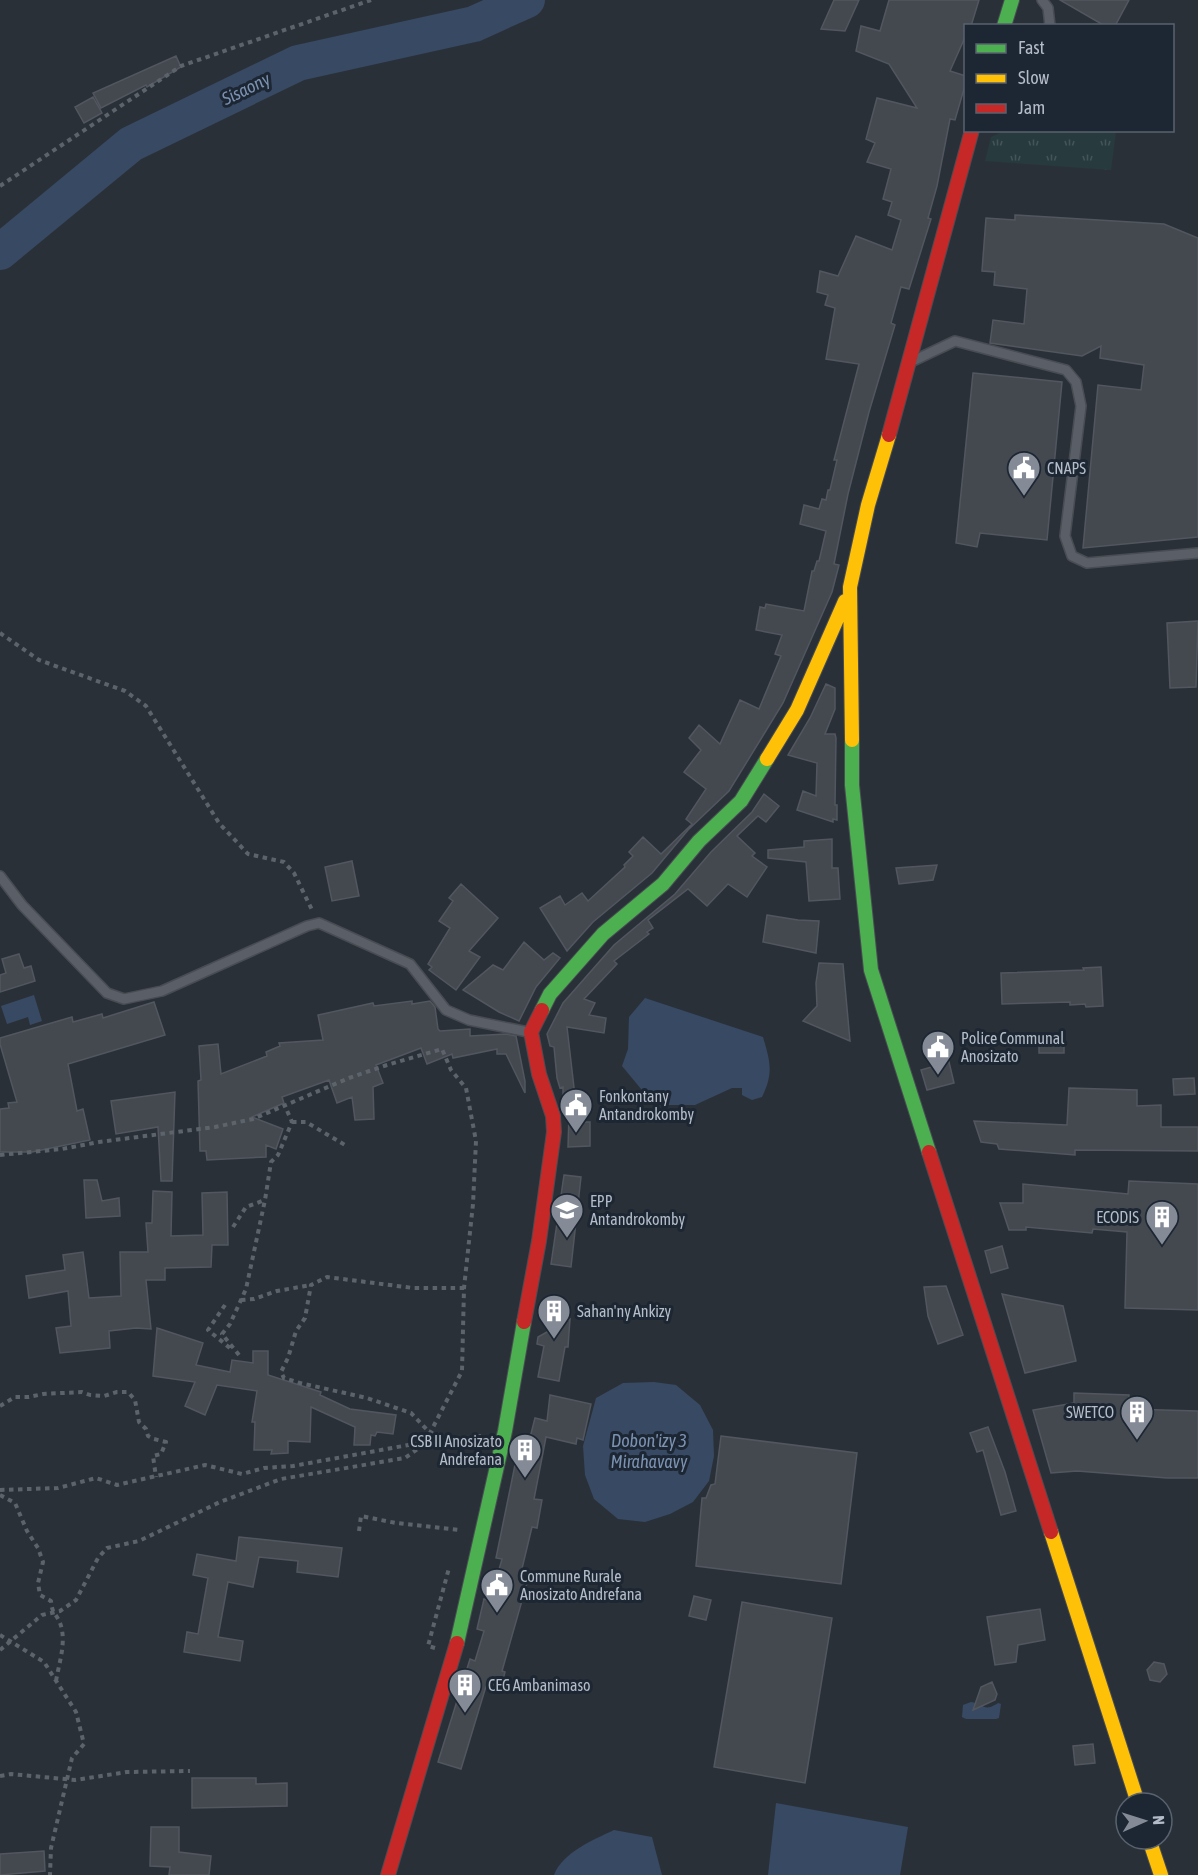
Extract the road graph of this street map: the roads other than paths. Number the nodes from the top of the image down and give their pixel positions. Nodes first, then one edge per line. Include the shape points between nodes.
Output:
1 (1012, 0) edge
2 (1042, 0) edge
3 (1005, 24) edge
4 (1050, 24) edge
5 (973, 132) edge
6 (910, 362) junction
7 (1198, 553) edge
8 (849, 592) junction
9 (0, 876) edge
10 (531, 1032) junction
11 (1134, 1791) edge
12 (1153, 1851) edge
13 (388, 1875) edge
14 (1161, 1875) edge

1 - 3 main road
2 - 4 lane via 1048,8
5 - 6 main road
6 - 7 lane via 955,341 1066,370 1076,382 1081,406 1065,536 1072,556 1087,563
6 - 8 main road via 868,505
8 - 10 main road via 797,710 741,801 699,841 663,884 603,934 550,994
8 - 11 main road via 852,785 870,970
9 - 10 lane via 22,905 107,993 124,999 162,991 319,923 410,964 446,1010 469,1020
10 - 13 main road via 538,1074 553,1116 553,1143 537,1251 505,1431 455,1653
12 - 14 main road

